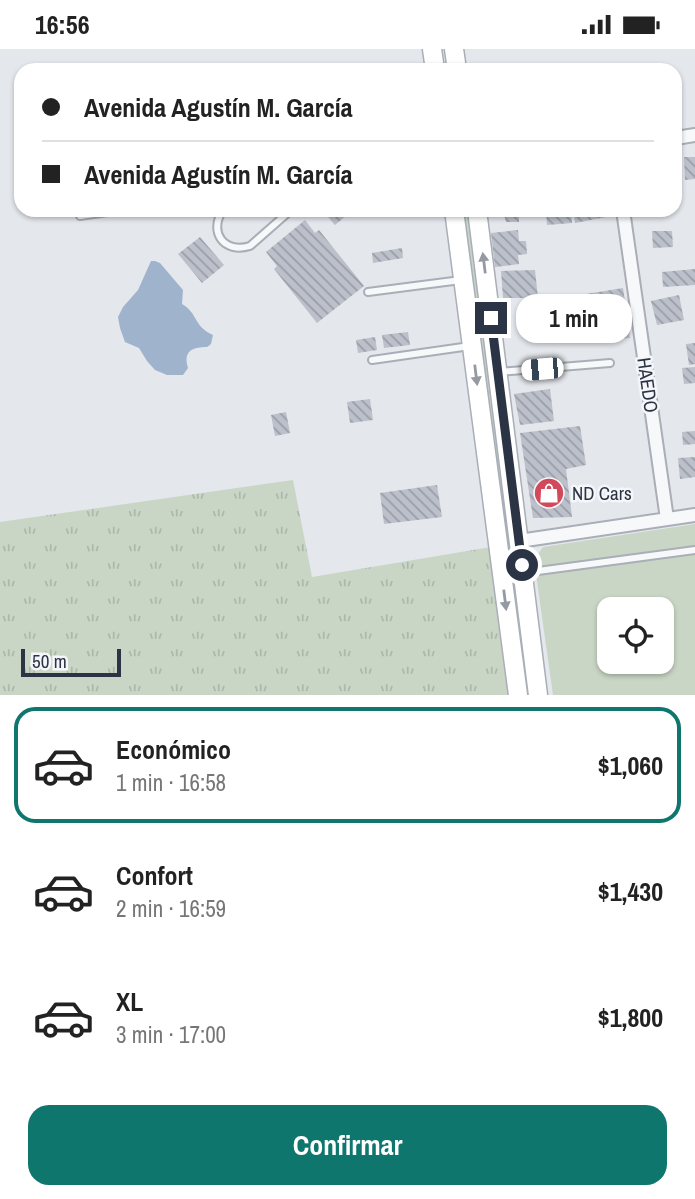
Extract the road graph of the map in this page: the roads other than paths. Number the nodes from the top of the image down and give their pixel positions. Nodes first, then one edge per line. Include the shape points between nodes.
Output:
1 (220, 217) edge
2 (283, 217) edge
3 (455, 217) edge
4 (478, 217) edge
5 (624, 217) edge
6 (463, 279) junction
7 (368, 292) dead end
8 (472, 346) junction
9 (372, 360) dead end
10 (610, 363) dead end
11 (498, 373) junction
12 (695, 515) edge
13 (667, 519) junction
14 (519, 541) junction
15 (695, 550) edge
16 (523, 573) junction
17 (517, 695) edge
18 (538, 695) edge

1 - 2 lane via 218,234 225,243 242,249
3 - 6 main road
11 -> 4 main road
5 - 13 street, HAEDO
6 - 7 lane
6 - 8 main road
8 - 9 lane
8 -> 17 main road
10 - 11 lane
11 - 14 main road
12 - 13 street
13 - 14 street
14 - 16 main road
15 - 16 lane
16 - 18 main road

